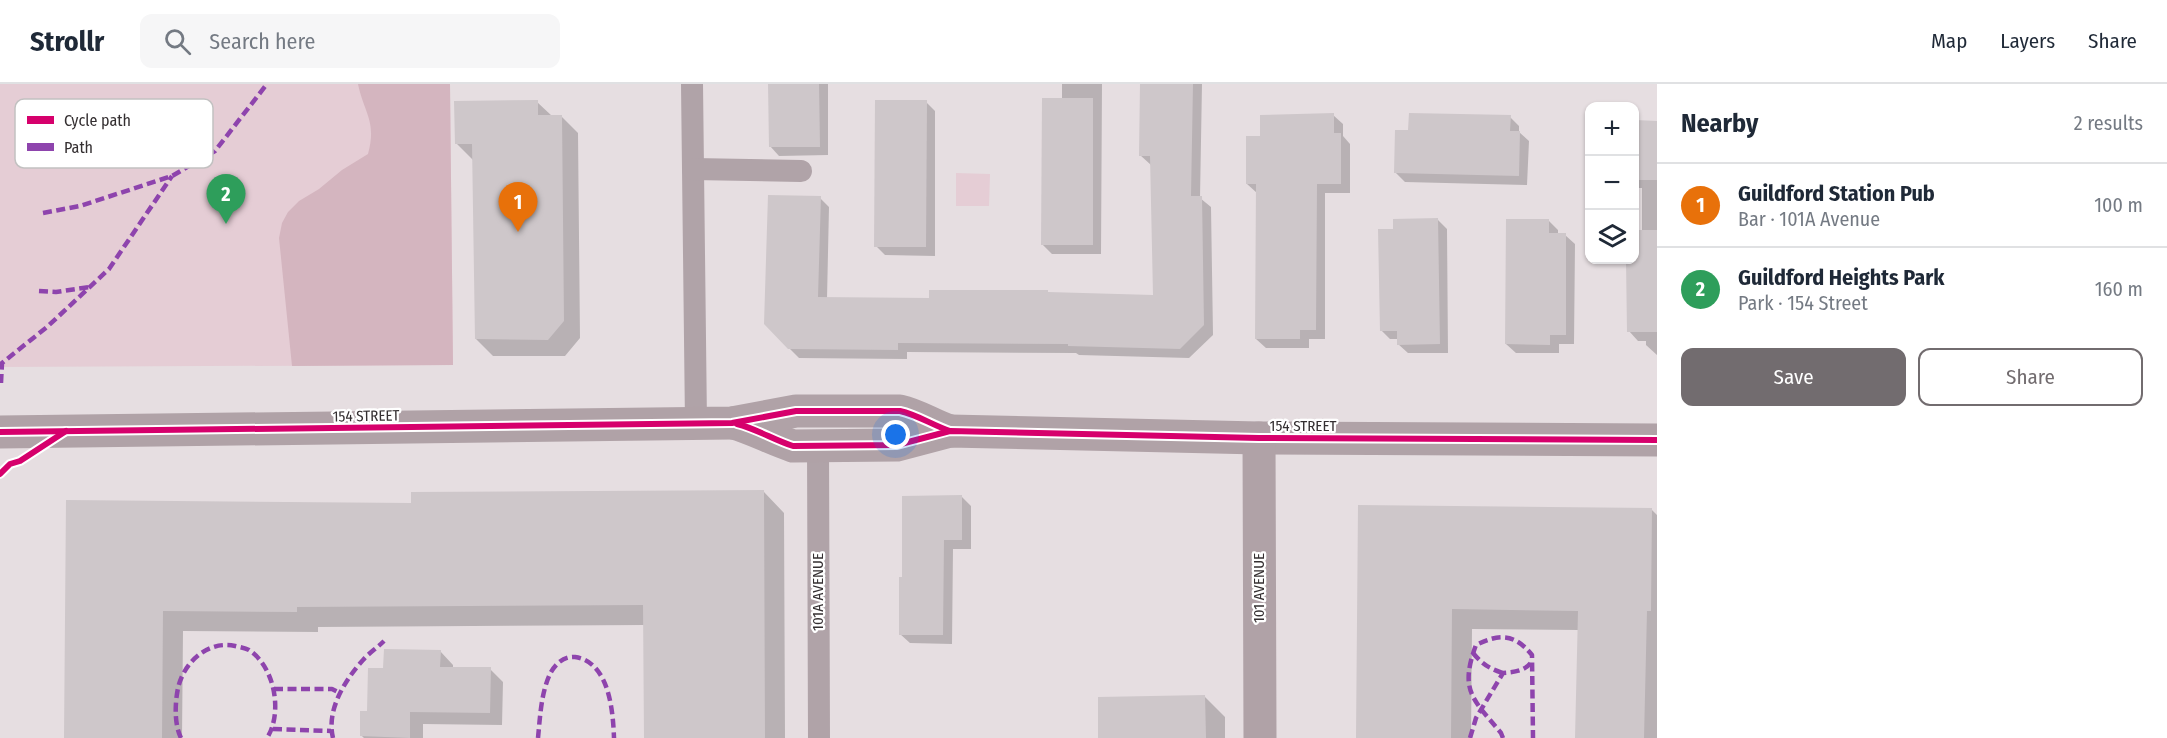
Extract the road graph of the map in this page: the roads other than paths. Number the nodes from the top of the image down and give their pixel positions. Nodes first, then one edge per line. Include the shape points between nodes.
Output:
1 (692, 84) edge
2 (693, 169) junction
3 (801, 171) dead end
4 (696, 423) junction
5 (732, 423) junction
6 (950, 431) junction
7 (0, 432) edge
8 (1259, 438) junction
9 (1657, 440) edge
10 (818, 446) junction
11 (819, 738) edge
12 (1260, 738) edge

1 - 2 street
2 - 3 street
2 - 4 street
4 - 5 main road, 154 STREET
4 - 7 main road, 154 STREET
5 - 6 main road, 154 STREET via 796,411 900,411
5 - 10 main road, 154 STREET via 793,446
6 - 8 main road, 154 STREET
6 - 10 main road, 154 STREET via 897,445
8 - 9 main road, 154 STREET
8 - 12 main road, 101 AVENUE
10 - 11 street, 101A AVENUE

